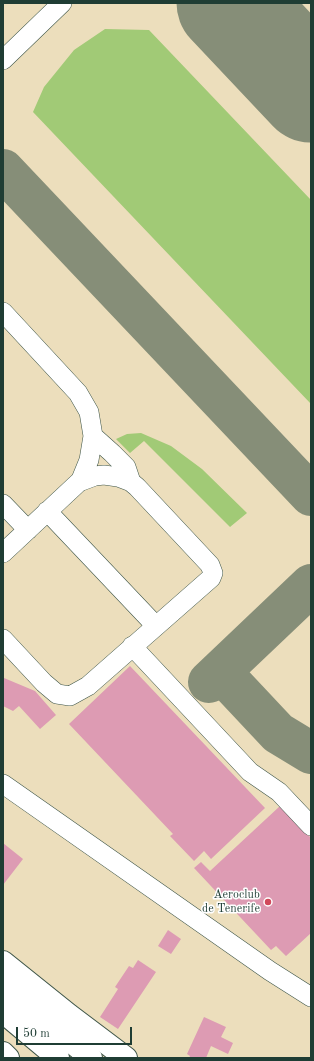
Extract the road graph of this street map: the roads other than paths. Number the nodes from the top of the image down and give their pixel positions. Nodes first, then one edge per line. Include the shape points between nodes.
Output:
1 (62, 3) edge
2 (3, 60) edge
3 (3, 312) edge
4 (93, 436) junction
5 (80, 482) junction
6 (131, 482) junction
7 (3, 504) edge
8 (47, 511) junction
9 (28, 530) junction
10 (3, 553) edge
11 (156, 626) junction
12 (3, 639) edge
13 (132, 646) junction
14 (3, 784) edge
15 (311, 826) edge
16 (3, 962) edge
17 (3, 986) edge
18 (311, 997) edge
19 (3, 1012) edge
20 (3, 1053) edge
21 (8, 1058) edge
22 (58, 1058) edge
23 (91, 1058) edge
24 (126, 1058) edge

1 - 2 lane
3 - 4 lane via 78,393 89,412
4 - 5 lane via 89,460
4 - 6 lane via 126,467
5 - 6 lane via 104,475
5 - 8 lane
6 - 11 lane via 213,570 210,578
7 - 9 lane
8 - 9 lane
8 - 11 lane
9 - 10 lane
11 - 13 lane
12 - 13 lane via 44,683 57,694 70,696 88,686
13 - 15 lane via 250,772 279,792
14 - 18 lane via 270,972
16 - 24 main road
17 - 23 main road
19 - 22 main road
20 - 21 main road

